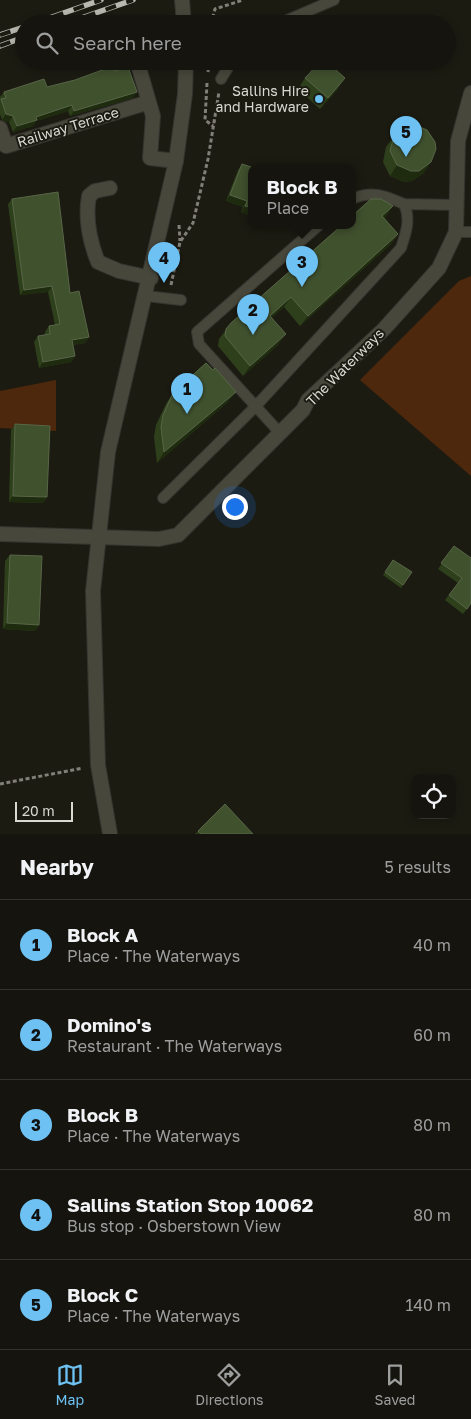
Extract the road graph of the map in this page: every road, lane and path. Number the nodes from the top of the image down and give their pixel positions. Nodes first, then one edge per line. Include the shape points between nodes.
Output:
1 (182, 0) edge
2 (242, 0) edge
3 (334, 0) edge
4 (183, 15) edge
5 (213, 15) edge
6 (299, 15) edge
7 (140, 70) edge
8 (186, 70) edge
9 (208, 70) edge
10 (226, 70) edge
11 (221, 79) joint
12 (471, 93) edge
13 (149, 102) junction
14 (213, 126) junction
15 (0, 128) edge
16 (176, 161) junction
17 (110, 188) dead end
18 (356, 197) edge
19 (404, 204) junction
20 (456, 205) junction
21 (315, 229) edge
22 (456, 232) junction
23 (471, 232) edge
24 (151, 278) junction
25 (146, 296) junction
26 (168, 300) junction
27 (181, 300) dead end
28 (255, 407) junction
29 (280, 433) junction
30 (162, 498) dead end
31 (0, 534) edge
32 (99, 538) junction
33 (98, 765) junction
34 (0, 784) edge
35 (110, 834) edge

1 - 4 street
2 - 5 path via 215,9
3 - 6 lane
7 - 13 street
8 - 16 street
9 - 14 path via 205,120
10 - 11 lane
11 - 14 path
12 - 20 street, The Waterways via 458,141
13 - 15 street, Railway Terrace via 6,146
13 - 16 street via 153,116 150,158
14 - 26 path via 192,222 180,242
16 - 24 street
17 - 24 street via 95,191 89,196 91,246 98,262 119,271
18 - 19 lane via 364,193
19 - 20 lane
19 - 28 lane via 408,213 402,248
20 - 22 street, The Waterways
21 - 28 lane via 197,332 199,344
22 - 23 lane
22 - 29 street, The Waterways via 439,268 384,329 308,400 303,410
24 - 25 street
25 - 26 lane
25 - 32 street via 108,452
26 - 27 lane
28 - 29 lane
28 - 30 lane
29 - 32 street, The Waterways via 178,535 159,539
31 - 32 street, The Waterways
32 - 33 street via 93,591
33 - 34 path
33 - 35 street

